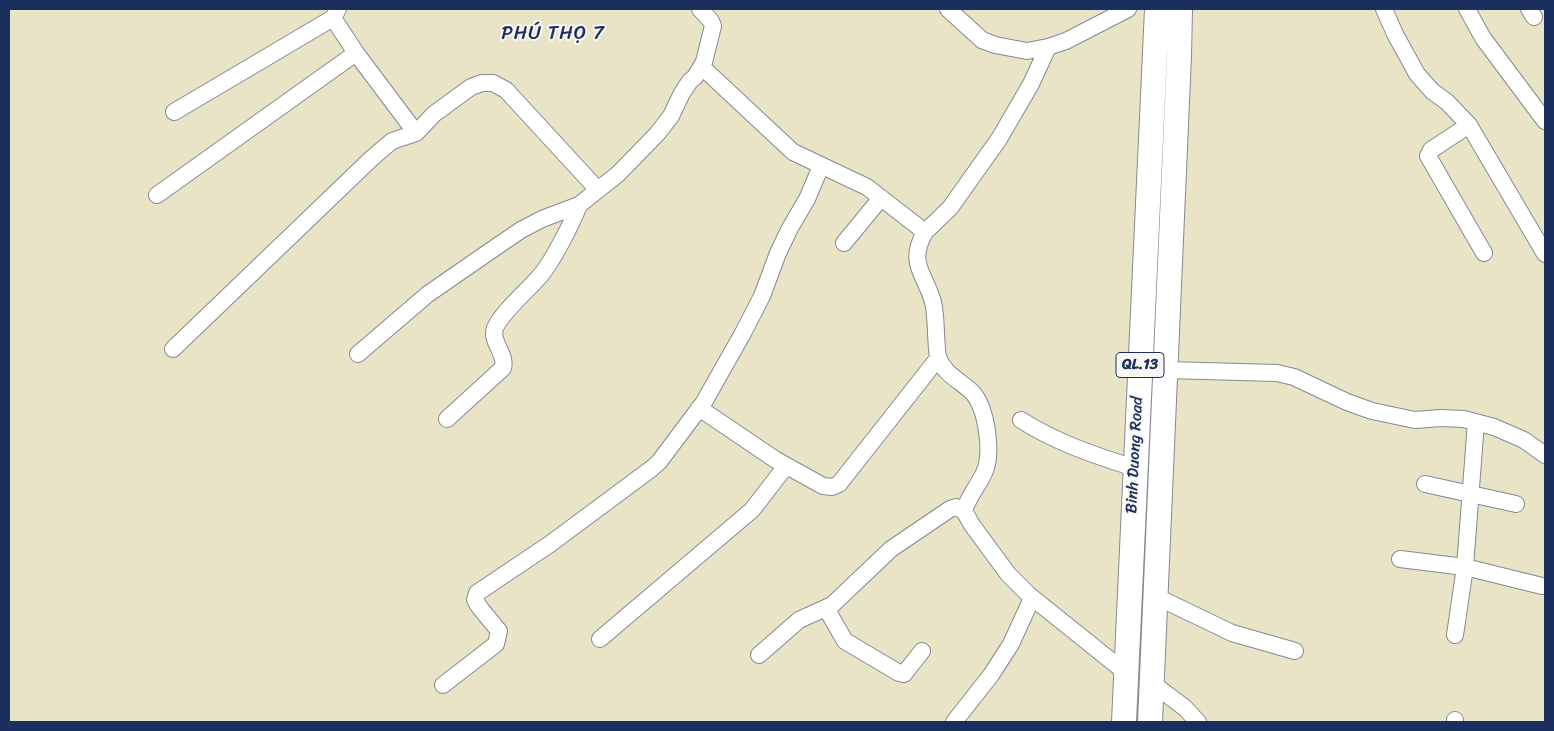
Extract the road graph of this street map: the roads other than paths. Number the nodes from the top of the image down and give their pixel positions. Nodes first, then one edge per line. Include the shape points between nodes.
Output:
1 (700, 9) edge
2 (948, 9) edge
3 (1128, 9) edge
4 (1156, 9) edge
5 (1180, 9) edge
6 (1384, 9) edge
7 (1467, 9) edge
8 (336, 13) edge
9 (1048, 47) junction
10 (356, 53) junction
11 (702, 67) junction
12 (174, 112) dead end
13 (1545, 121) edge
14 (1469, 125) junction
15 (416, 133) junction
16 (821, 166) junction
17 (598, 190) junction
18 (157, 195) dead end
19 (881, 198) junction
20 (579, 205) junction
21 (925, 232) junction
22 (844, 243) dead end
23 (1484, 252) dead end
24 (1545, 254) edge
25 (173, 349) dead end
26 (358, 354) dead end
27 (939, 360) junction
28 (1166, 370) junction
29 (700, 408) junction
30 (447, 419) dead end
31 (1021, 420) dead end
32 (1476, 422) junction
33 (1545, 455) edge
34 (786, 466) junction
35 (1135, 468) junction
36 (1425, 484) dead end
37 (1470, 494) junction
38 (1516, 504) dead end
39 (964, 511) junction
40 (1400, 560) dead end
41 (1464, 567) junction
42 (1542, 586) dead end
43 (1155, 596) junction
44 (1032, 598) junction
45 (826, 608) junction
46 (1455, 635) dead end
47 (600, 639) dead end
48 (922, 651) dead end
49 (1295, 651) dead end
50 (758, 655) dead end
51 (1126, 672) junction
52 (1152, 683) junction
53 (442, 685) dead end
54 (954, 722) edge
55 (1124, 722) edge
56 (1150, 722) edge
57 (1198, 722) edge

1 - 11 street via 713,26
2 - 9 street via 982,40 995,45 1028,50
3 - 9 street
4 - 35 highway, Binh Duong Road / QL.13
5 - 28 highway, Binh Duong Road / QL.13
6 - 14 street via 1417,74
7 - 13 street via 1483,38
8 - 10 street
8 - 12 street
9 - 21 street via 1000,139 950,208
10 - 15 street
10 - 18 street
11 - 16 street via 793,152
11 - 17 street via 682,92 671,116 657,134
14 - 23 street via 1431,150 1428,156
14 - 24 street
15 - 17 street via 434,114 471,87 493,83 506,90
15 - 25 street via 392,142 372,158
16 - 19 street via 867,187
16 - 29 street via 808,199 778,253 762,296
17 - 20 street
19 - 21 street
19 - 22 street
20 - 26 street via 521,230 428,294
20 - 30 street via 542,274 495,329 494,335 505,363 503,368
21 - 27 street via 917,249 917,259 933,302
27 - 34 street via 838,484 823,486
27 - 39 street via 946,372 977,398 984,417 988,463
28 - 32 street via 1278,373 1372,412 1415,420 1441,418
28 - 43 highway, Binh Duong Road / QL.13
29 - 34 street
29 - 53 street via 651,469 477,593 475,600 498,631 496,644
31 - 35 street via 1087,452
32 - 33 street via 1524,440
32 - 37 street
34 - 47 street via 752,510
35 - 51 highway, Binh Duong Road / QL.13
36 - 37 street
37 - 38 street
37 - 41 street
39 - 44 street via 1008,574
39 - 45 street via 956,507 950,509 891,549
40 - 41 street
41 - 42 street
41 - 46 street
43 - 49 street via 1232,633
43 - 52 highway, Binh Duong Road / QL.13
44 - 51 street
44 - 54 street via 1011,644
45 - 48 street via 845,641 899,673 904,674
45 - 50 street via 799,620
51 - 55 highway, Binh Duong Road / QL.13
52 - 56 highway, Binh Duong Road / QL.13
52 - 57 street

